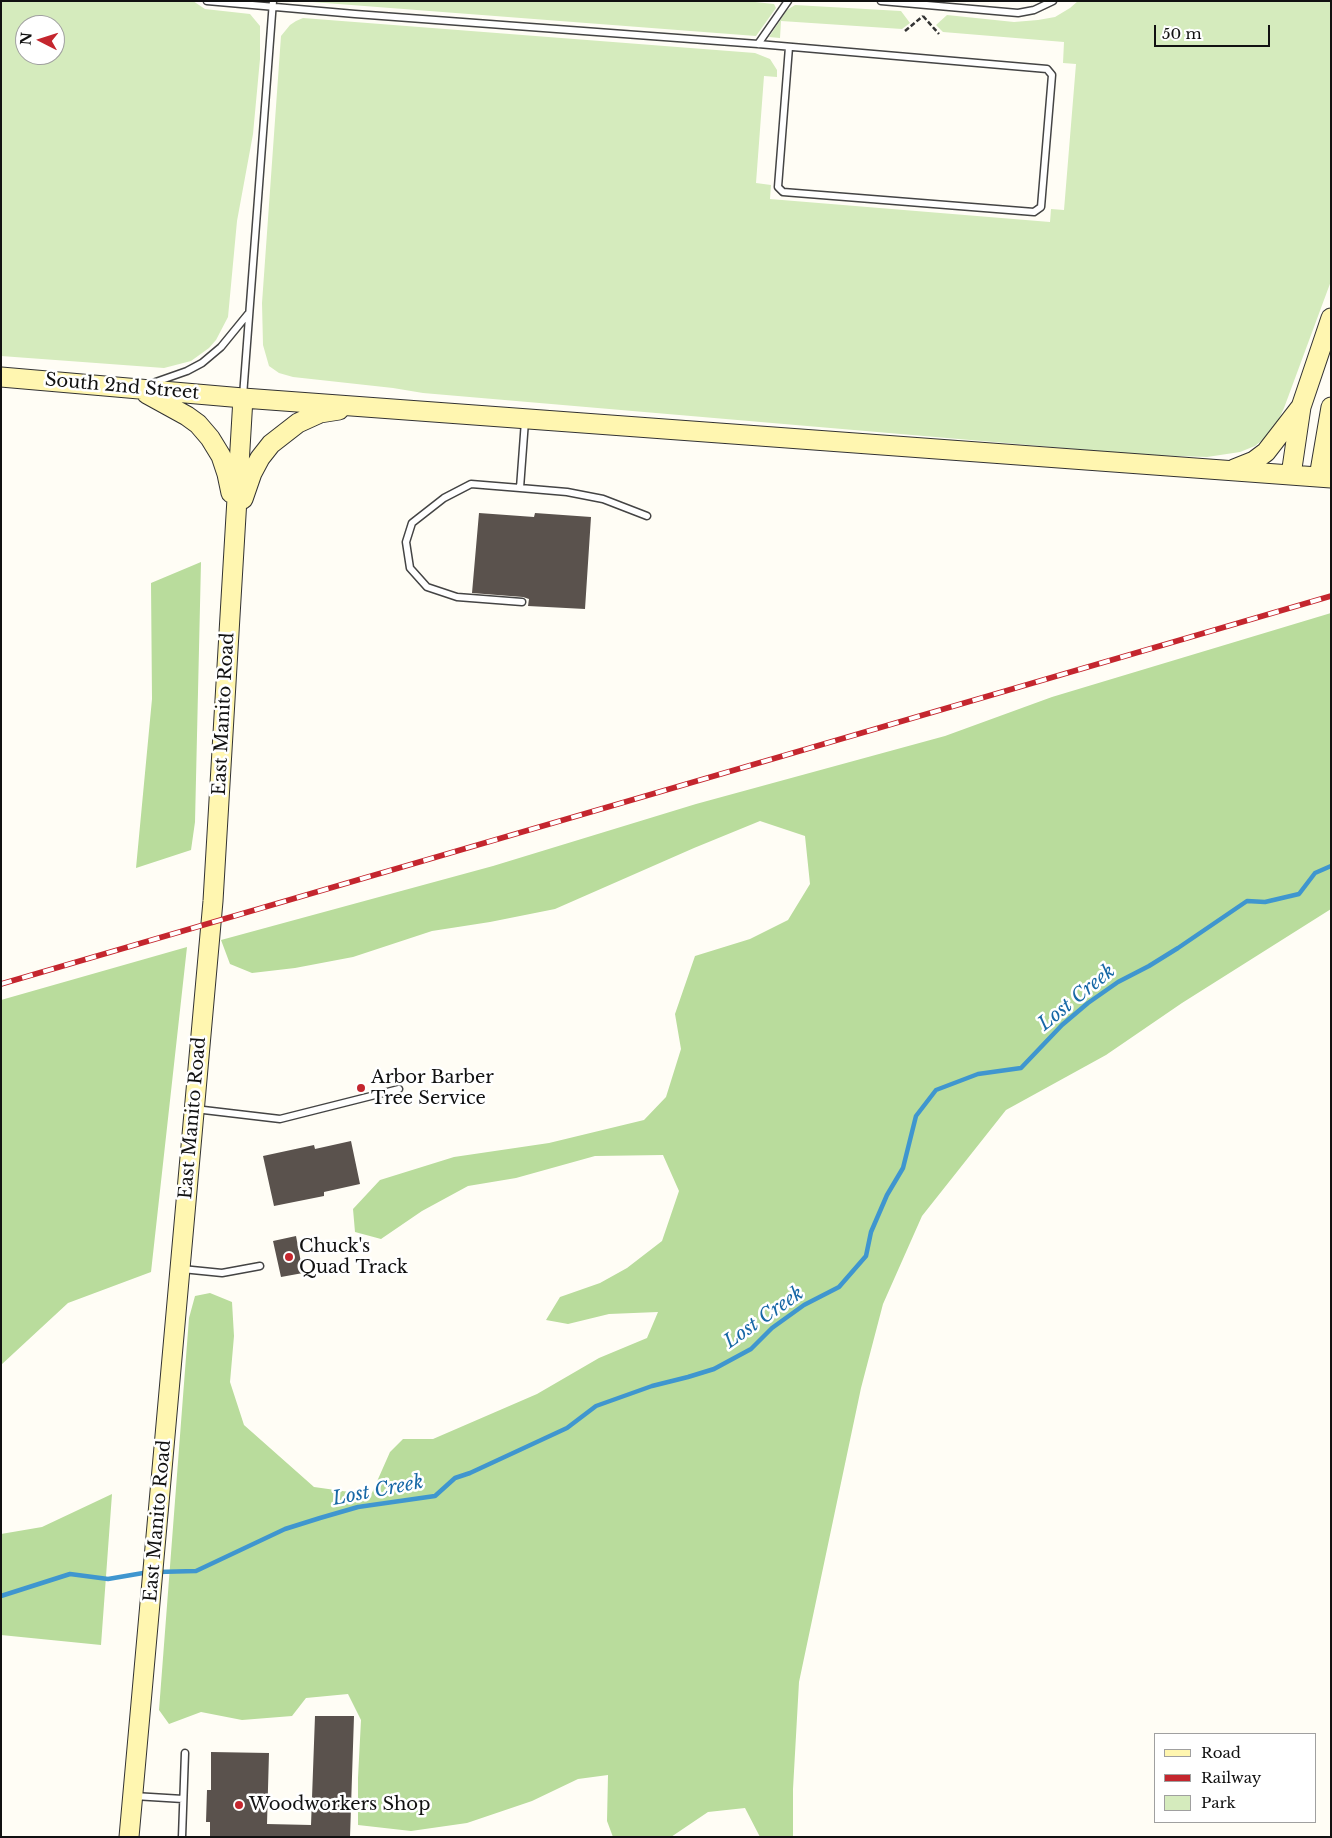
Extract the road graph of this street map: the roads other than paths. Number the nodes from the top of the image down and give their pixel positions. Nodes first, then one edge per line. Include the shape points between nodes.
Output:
1 (207, 1) edge
2 (788, 1) edge
3 (881, 1) edge
4 (1053, 1) edge
5 (273, 4) edge
6 (758, 44) junction
7 (789, 47) junction
8 (248, 314) junction
9 (1331, 318) edge
10 (1, 377) edge
11 (137, 389) junction
12 (243, 398) junction
13 (367, 406) junction
14 (1301, 407) junction
15 (1331, 407) edge
16 (525, 418) junction
17 (1232, 470) junction
18 (1291, 475) junction
19 (1325, 478) edge
20 (520, 488) junction
21 (647, 516) dead end
22 (235, 519) junction
23 (522, 602) dead end
24 (399, 1089) dead end
25 (194, 1109) junction
26 (260, 1266) dead end
27 (180, 1269) junction
28 (185, 1753) dead end
29 (133, 1796) junction
30 (183, 1799) junction
31 (129, 1837) edge
32 (182, 1837) edge

1 - 5 lane
2 - 6 lane
3 - 4 lane via 1018,13
5 - 6 lane
5 - 8 lane
6 - 7 lane
7 - 7 lane via 1047,69 1052,75 1041,207 1034,212 1025,212 783,192 778,187
8 - 11 lane via 221,347 202,363
8 - 12 lane
9 - 14 main road
10 - 11 main road, South 2nd Street
11 - 12 main road, South 2nd Street
11 - 22 main road via 174,407 198,424 210,438 227,474
12 - 13 main road, South 2nd Street
12 - 22 main road, East Manito Road
13 - 16 main road
13 - 22 main road via 320,414 282,434 260,458
14 - 17 main road via 1266,452
14 - 18 main road
15 - 19 main road
16 - 17 main road
16 - 20 lane
17 - 18 main road
18 - 19 main road
20 - 21 lane via 603,499
20 - 23 lane via 471,484 444,498 412,523 406,542 410,568 428,587 457,597
22 - 25 main road, East Manito Road via 213,901
24 - 25 lane via 280,1119
25 - 27 main road, East Manito Road
26 - 27 lane via 222,1273
27 - 29 main road, East Manito Road
28 - 30 lane
29 - 30 lane
29 - 31 main road, East Manito Road
30 - 32 lane

